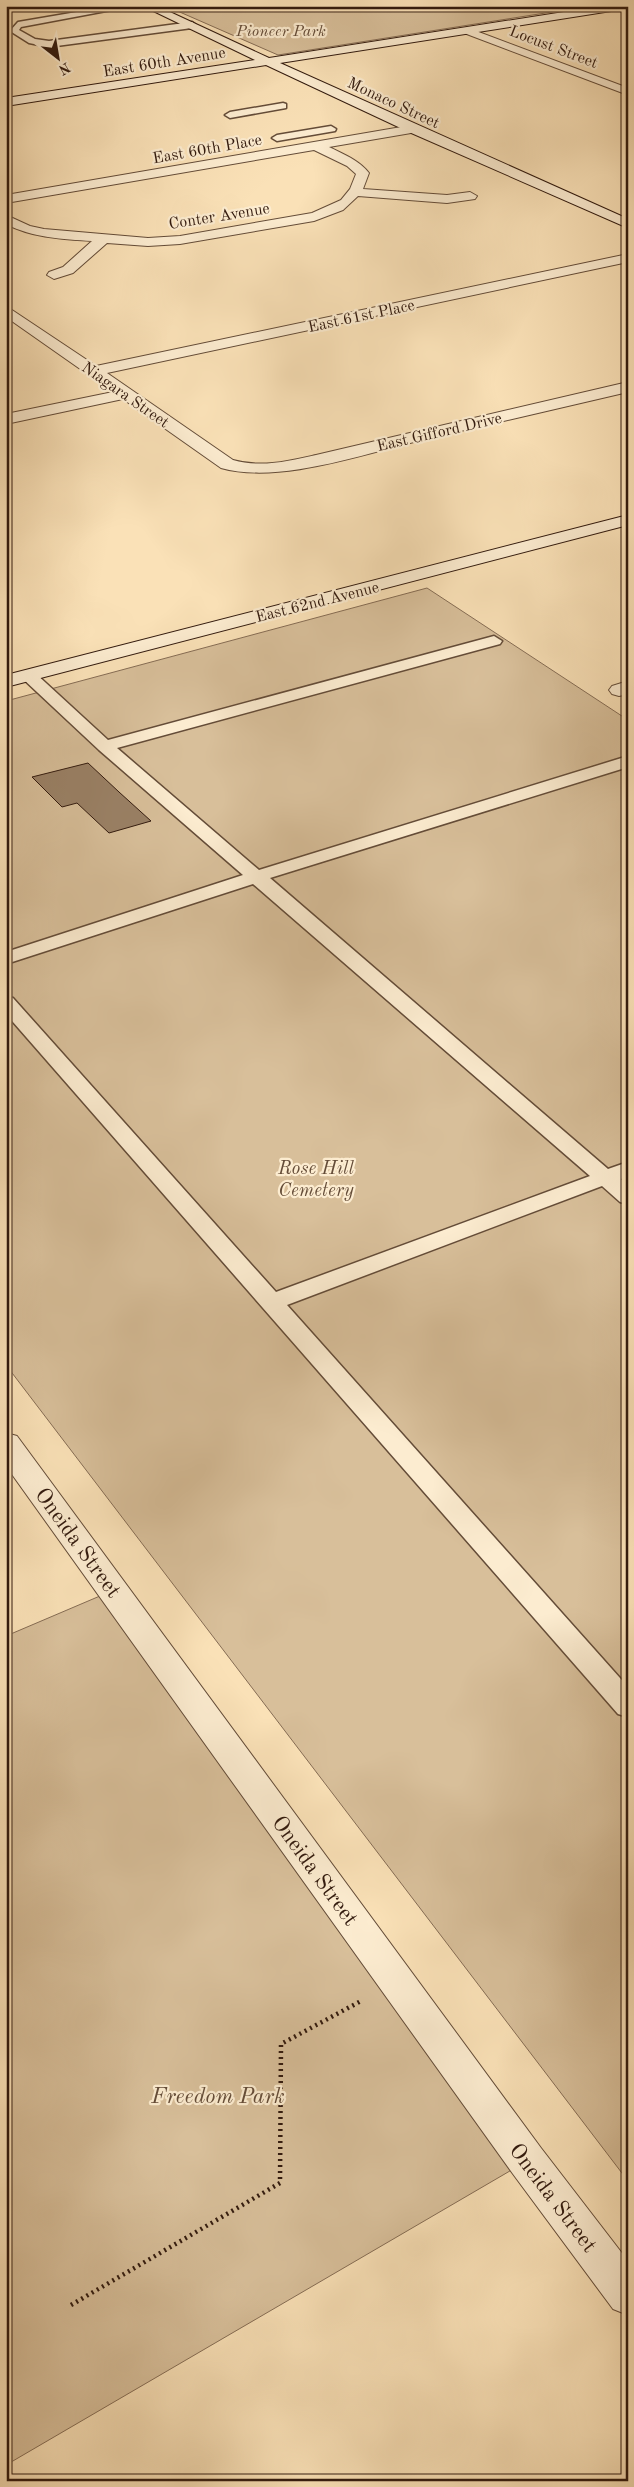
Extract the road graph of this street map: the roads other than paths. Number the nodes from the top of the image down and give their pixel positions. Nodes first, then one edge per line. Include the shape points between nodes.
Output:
1 (129, 6) edge
2 (148, 6) edge
3 (624, 6) edge
4 (192, 25) junction
5 (468, 31) junction
6 (270, 61) junction
7 (628, 92) edge
8 (6, 102) edge
9 (283, 106) dead end
10 (230, 115) dead end
11 (331, 129) dead end
12 (413, 129) junction
13 (316, 146) junction
14 (300, 149) junction
15 (356, 192) junction
16 (470, 196) dead end
17 (6, 199) edge
18 (6, 219) edge
19 (628, 224) edge
20 (103, 239) junction
21 (628, 258) edge
22 (54, 275) dead end
23 (6, 310) edge
24 (94, 371) junction
25 (628, 387) edge
26 (126, 394) junction
27 (6, 420) edge
28 (250, 470) joint
29 (628, 520) edge
30 (494, 641) dead end
31 (28, 675) junction
32 (6, 681) edge
33 (105, 746) junction
34 (628, 760) edge
35 (255, 877) junction
36 (6, 958) edge
37 (6, 1002) edge
38 (628, 1169) edge
39 (606, 1177) junction
40 (628, 1197) edge
41 (270, 1303) junction
42 (6, 1443) edge
43 (628, 1706) edge
44 (628, 2295) edge

1 - 4 lane via 34,21 18,26 14,31 32,41 49,44
2 - 4 street, Monaco Street
3 - 5 street, East 60th Avenue
4 - 6 street, Monaco Street
5 - 6 street, East 60th Avenue
5 - 7 street, Locust Street
6 - 8 street, East 60th Avenue
6 - 12 street, Monaco Street via 283,70
9 - 10 lane
11 - 14 lane via 277,138
12 - 13 street, East 60th Place
12 - 19 street, Monaco Street
13 - 14 street, East 60th Place
13 - 15 street via 351,163 363,174
14 - 17 street, East 60th Place
15 - 16 street via 447,199
15 - 20 street, Conter Avenue via 340,207 314,217 180,240
18 - 20 street, Conter Avenue via 44,233
20 - 22 street via 68,270
21 - 24 street, East 61st Place
23 - 24 street, Niagara Street
24 - 26 street, Niagara Street
25 - 28 street, East Gifford Drive via 316,460
26 - 27 street
26 - 28 street, Niagara Street via 227,464
29 - 31 street, East 62nd Avenue
30 - 33 lane
31 - 32 street, East 62nd Avenue
31 - 33 lane
33 - 35 lane
34 - 35 lane
35 - 36 lane
35 - 39 lane
37 - 41 lane
38 - 39 lane
39 - 40 lane
39 - 41 lane
41 - 43 lane
42 - 44 street, Oneida Street via 521,2153

